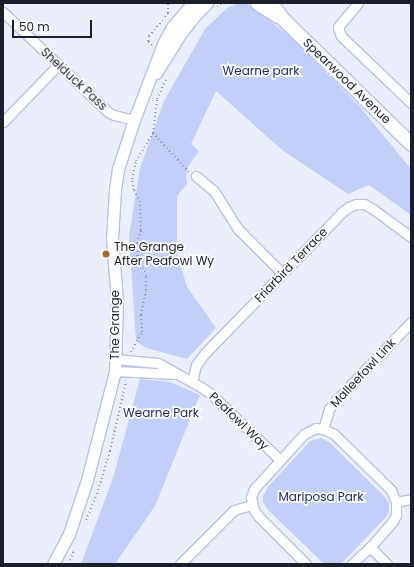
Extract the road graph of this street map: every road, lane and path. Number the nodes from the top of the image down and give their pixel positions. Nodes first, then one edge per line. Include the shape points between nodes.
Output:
1 (168, 3) edge
2 (193, 3) edge
3 (221, 3) edge
4 (257, 3) edge
5 (271, 3) edge
6 (358, 3) edge
7 (210, 7) edge
8 (3, 12) edge
9 (283, 19) junction
10 (155, 46) dead end
11 (58, 65) junction
12 (168, 75) dead end
13 (150, 82) junction
14 (411, 103) edge
15 (134, 120) junction
16 (3, 122) edge
17 (153, 133) junction
18 (411, 144) edge
19 (196, 176) joint
20 (411, 237) edge
21 (138, 256) junction
22 (123, 259) dead end
23 (282, 273) junction
24 (411, 322) edge
25 (130, 353) dead end
26 (116, 359) junction
27 (115, 371) junction
28 (176, 374) junction
29 (127, 379) dead end
30 (192, 382) junction
31 (323, 429) junction
32 (280, 460) junction
33 (411, 499) edge
34 (396, 502) junction
35 (252, 505) junction
36 (85, 522) dead end
37 (75, 547) dead end
38 (370, 547) junction
39 (53, 564) edge
40 (69, 564) edge
41 (180, 564) edge
42 (306, 564) edge
43 (352, 564) edge
44 (387, 564) edge

1 - 10 path via 168,13 149,36 149,44
2 - 13 street, The Grange via 166,38 154,65
3 - 7 path
4 - 9 main road, Spearwood Avenue
5 - 9 main road, Spearwood Avenue
6 - 14 street via 338,27 341,36
7 - 13 street, The Grange via 181,33
8 - 11 street, Shelduck Pass
9 - 18 main road, Spearwood Avenue
11 - 15 street, Shelduck Pass via 108,112
11 - 16 street
12 - 17 path via 157,99
13 - 15 street, The Grange
15 - 26 street, The Grange via 118,169 114,196 112,239 117,300
17 - 19 path via 180,164
17 - 21 path via 136,161 132,179 140,202 141,230 137,243
19 - 23 street via 214,191 238,229
20 - 23 street, Friarbird Terrace via 373,209 364,204 356,204 342,212
21 - 22 path
21 - 25 path via 146,276 146,290 141,315 142,332
23 - 30 street, Friarbird Terrace via 205,353 196,365
24 - 31 street, Malleefowl Link via 336,400 329,409
26 - 27 street, The Grange
26 - 28 street, Peafowl Way via 158,363
27 - 28 street, Peafowl Way
27 - 39 street, The Grange via 87,480 69,534
28 - 30 street, Peafowl Way
29 - 36 path via 110,451 97,494
30 - 32 street, Peafowl Way via 210,393
31 - 32 street via 316,428 304,434
31 - 34 street via 334,434 391,490
32 - 35 street via 254,489
33 - 34 street
34 - 38 street via 396,515 393,521
35 - 41 street via 234,510
35 - 42 street via 259,517
37 - 40 path
38 - 43 street
38 - 44 street

